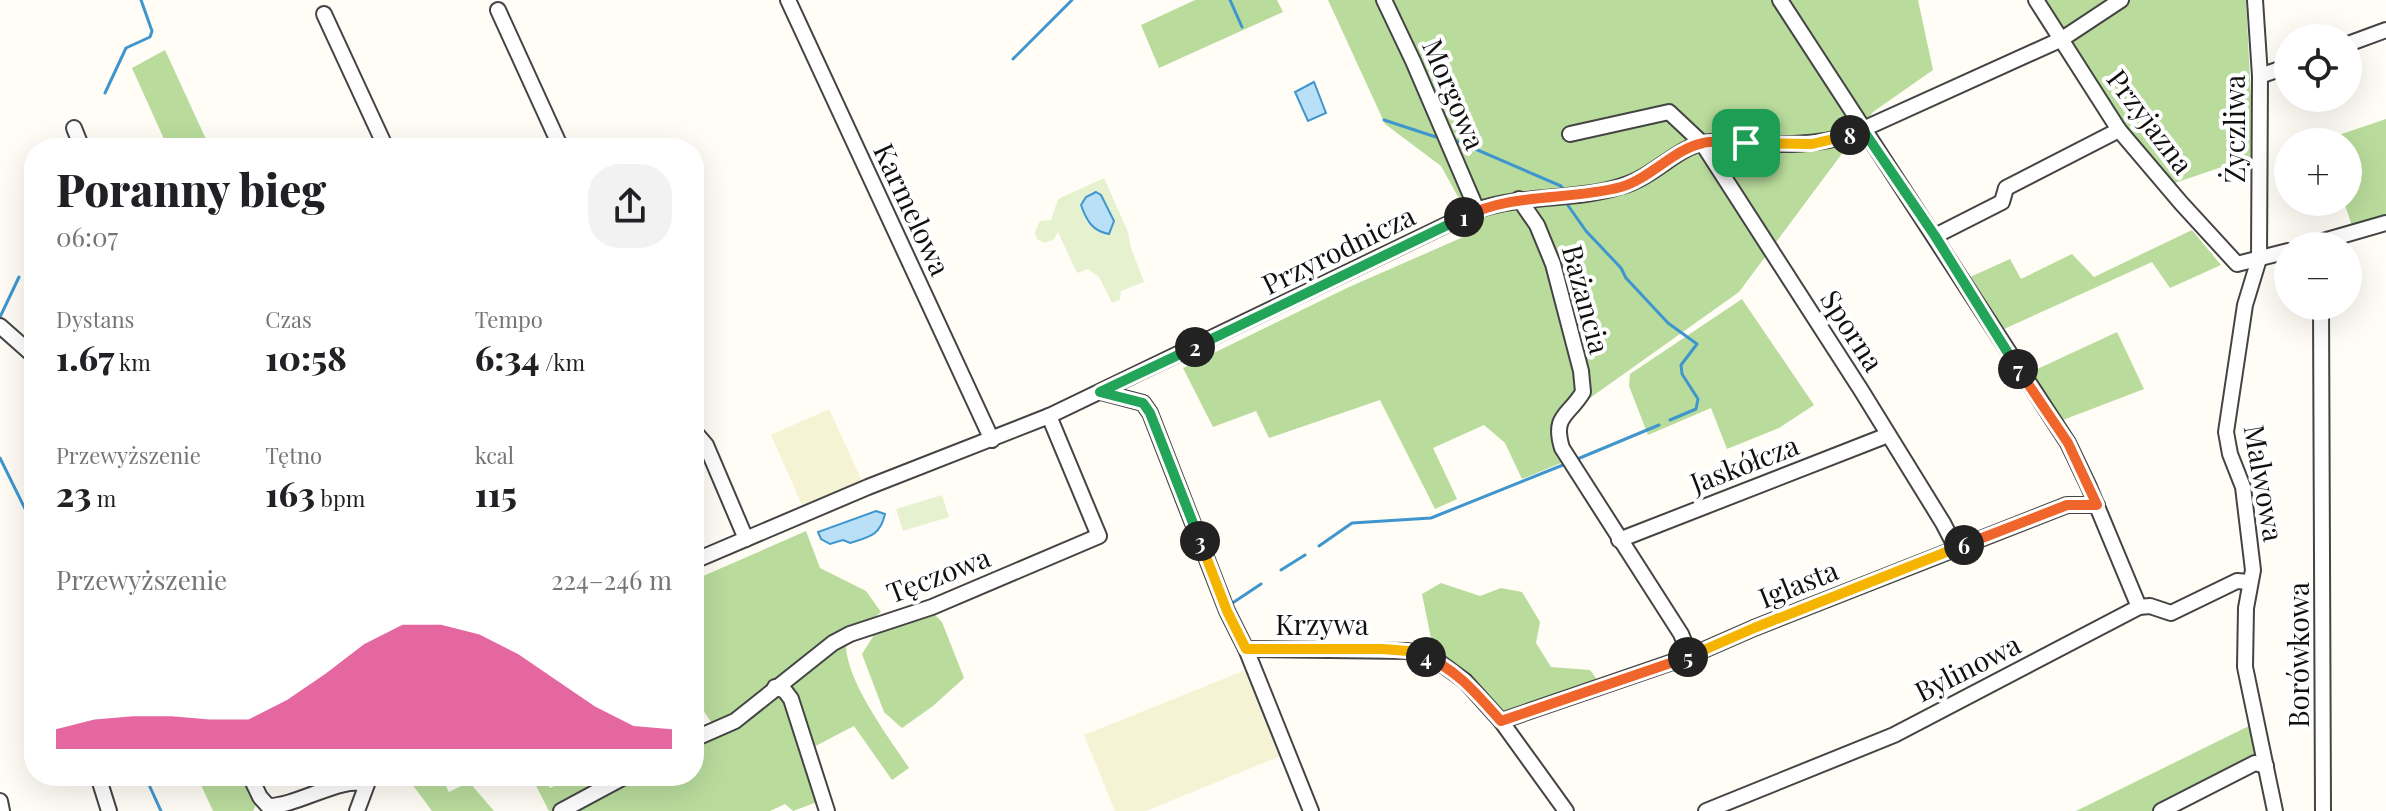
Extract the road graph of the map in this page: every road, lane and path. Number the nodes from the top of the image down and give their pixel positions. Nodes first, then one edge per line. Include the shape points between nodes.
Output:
1 (788, 0) edge
2 (1384, 0) edge
3 (1780, 0) edge
4 (2036, 0) edge
5 (2121, 0) edge
6 (2255, 0) edge
7 (498, 10) dead end
8 (324, 14) dead end
9 (2386, 30) edge
10 (2062, 39) junction
11 (2362, 39) edge
12 (2274, 71) edge
13 (2260, 76) junction
14 (74, 128) dead end
15 (1863, 130) junction
16 (2119, 130) junction
17 (1570, 134) dead end
18 (78, 138) edge
19 (381, 138) edge
20 (556, 138) edge
21 (1702, 143) junction
22 (1519, 199) junction
23 (1477, 210) junction
24 (2386, 223) edge
25 (2358, 232) edge
26 (1935, 236) junction
27 (2274, 255) edge
28 (2259, 259) junction
29 (2321, 320) edge
30 (0, 326) edge
31 (24, 347) edge
32 (1100, 392) junction
33 (1049, 416) junction
34 (1888, 435) junction
35 (992, 440) junction
36 (704, 443) edge
37 (2089, 487) junction
38 (2067, 505) junction
39 (2097, 505) junction
40 (746, 539) junction
41 (1619, 540) junction
42 (1956, 548) junction
43 (704, 557) edge
44 (2249, 582) junction
45 (2139, 607) junction
46 (1246, 649) junction
47 (1690, 656) junction
48 (775, 687) junction
49 (1501, 721) junction
50 (704, 735) edge
51 (2266, 766) junction
52 (101, 786) edge
53 (255, 786) edge
54 (339, 786) edge
55 (366, 786) edge
56 (607, 786) edge
57 (0, 801) edge
58 (2, 811) edge
59 (109, 811) edge
60 (357, 811) edge
61 (561, 811) edge
62 (827, 811) edge
63 (1311, 811) edge
64 (1566, 811) edge
65 (1706, 811) edge
66 (2161, 811) edge
67 (2275, 811) edge
68 (2323, 811) edge

1 - 35 street, Karmelowa
2 - 23 street, Morgowa
3 - 15 street
4 - 10 street, Przyjazna
5 - 10 street, Przyrodnicza
6 - 13 street, Życzliwa
7 - 20 street
8 - 19 street
9 - 11 street
10 - 15 street, Przyrodnicza
10 - 16 street, Przyjazna
12 - 13 street
13 - 28 street, Życzliwa
14 - 18 street
15 - 21 street, Przyrodnicza via 1812,144
15 - 26 street
16 - 26 street via 2006,188 2002,202
16 - 28 street, Przyjazna via 2237,264
17 - 21 street, Sporna via 1669,112
21 - 22 street, Przyrodnicza via 1623,186
21 - 34 street, Sporna
22 - 23 street, Przyrodnicza
22 - 41 street, Bażancia via 1549,252 1581,371 1583,392 1564,413 1558,435
23 - 32 street, Przyrodnicza
24 - 25 street
26 - 37 street via 2068,443
27 - 28 street
28 - 44 street, Malwowa via 2245,305 2226,432 2243,487 2253,570
29 - 68 street, Borówkowa
30 - 31 street
32 - 33 street, Przyrodnicza
32 - 46 street via 1143,403 1150,413
33 - 35 street, Przyrodnicza
33 - 48 street, Tęczowa via 1099,536 932,607 850,634
34 - 41 street, Jaskółcza
34 - 42 street, Sporna
35 - 40 street, Przyrodnicza
36 - 40 street
37 - 38 street, Iglasta
37 - 39 street
38 - 39 street, Iglasta
38 - 42 street, Iglasta
39 - 45 street
40 - 43 street, Przyrodnicza
41 - 47 street
42 - 47 street, Iglasta
44 - 45 street via 2237,581 2171,613
44 - 51 street, Malwowa via 2245,667
45 - 65 street, Bylinowa via 1894,735
46 - 49 street, Krzywa via 1420,654 1465,681
46 - 63 street
47 - 49 street, Iglasta
48 - 50 street, Tęczowa via 735,721
48 - 62 street via 791,699
49 - 64 street, Krzywa
51 - 66 street via 2255,763
51 - 67 street, Malwowa
52 - 59 street
53 - 54 street via 268,806 279,806
55 - 60 street
56 - 61 street
57 - 58 street

